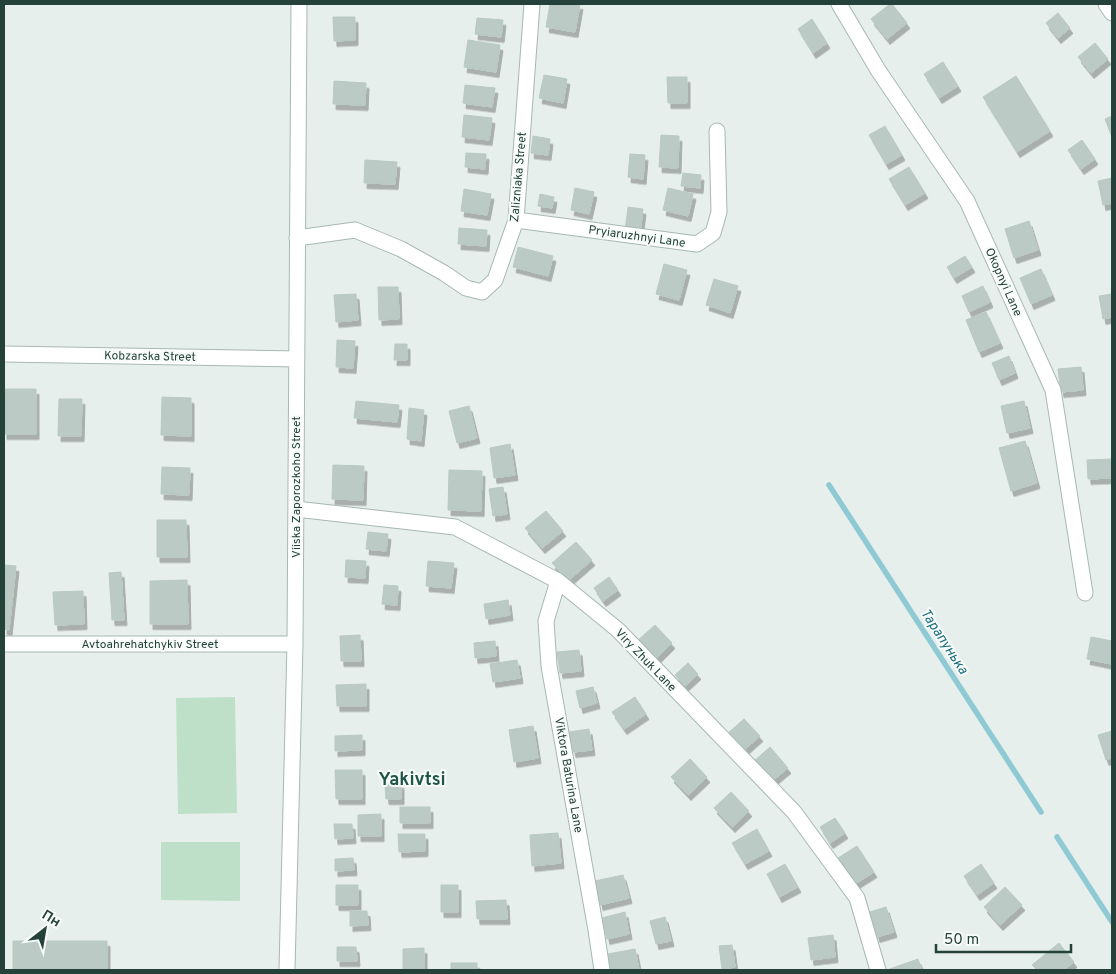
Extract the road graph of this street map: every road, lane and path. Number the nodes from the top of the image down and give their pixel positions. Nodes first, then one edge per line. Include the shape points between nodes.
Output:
1 (299, 4) edge
2 (532, 4) edge
3 (839, 4) edge
4 (1106, 4) edge
5 (1112, 13) edge
6 (716, 131) dead end
7 (516, 220) junction
8 (297, 238) junction
9 (4, 354) edge
10 (297, 359) junction
11 (296, 509) junction
12 (558, 581) junction
13 (1085, 593) dead end
14 (4, 644) edge
15 (296, 644) junction
16 (287, 970) edge
17 (602, 970) edge
18 (878, 970) edge

1 - 8 street, Viiska Zaporozkoho Street
2 - 7 street, Zalizniaka Street
3 - 13 street, Okopnyi Lane via 878,70 967,201 1053,390
4 - 5 street
6 - 7 street, Pryiaruzhnyi Lane via 718,212 713,233 697,244
7 - 8 street, Zalizniaka Street via 495,280 482,292 466,288 401,249 355,230
8 - 10 street, Viiska Zaporozkoho Street
9 - 10 street, Kobzarska Street
10 - 11 street, Viiska Zaporozkoho Street
11 - 12 street, Viry Zhuk Lane via 455,527
11 - 15 street, Viiska Zaporozkoho Street
12 - 17 street, Viktora Baturina Lane via 546,621 549,666
12 - 18 street, Viry Zhuk Lane via 618,630 794,812 857,898
14 - 15 street, Avtoahrehatchykiv Street
15 - 16 street, Viiska Zaporozkoho Street

